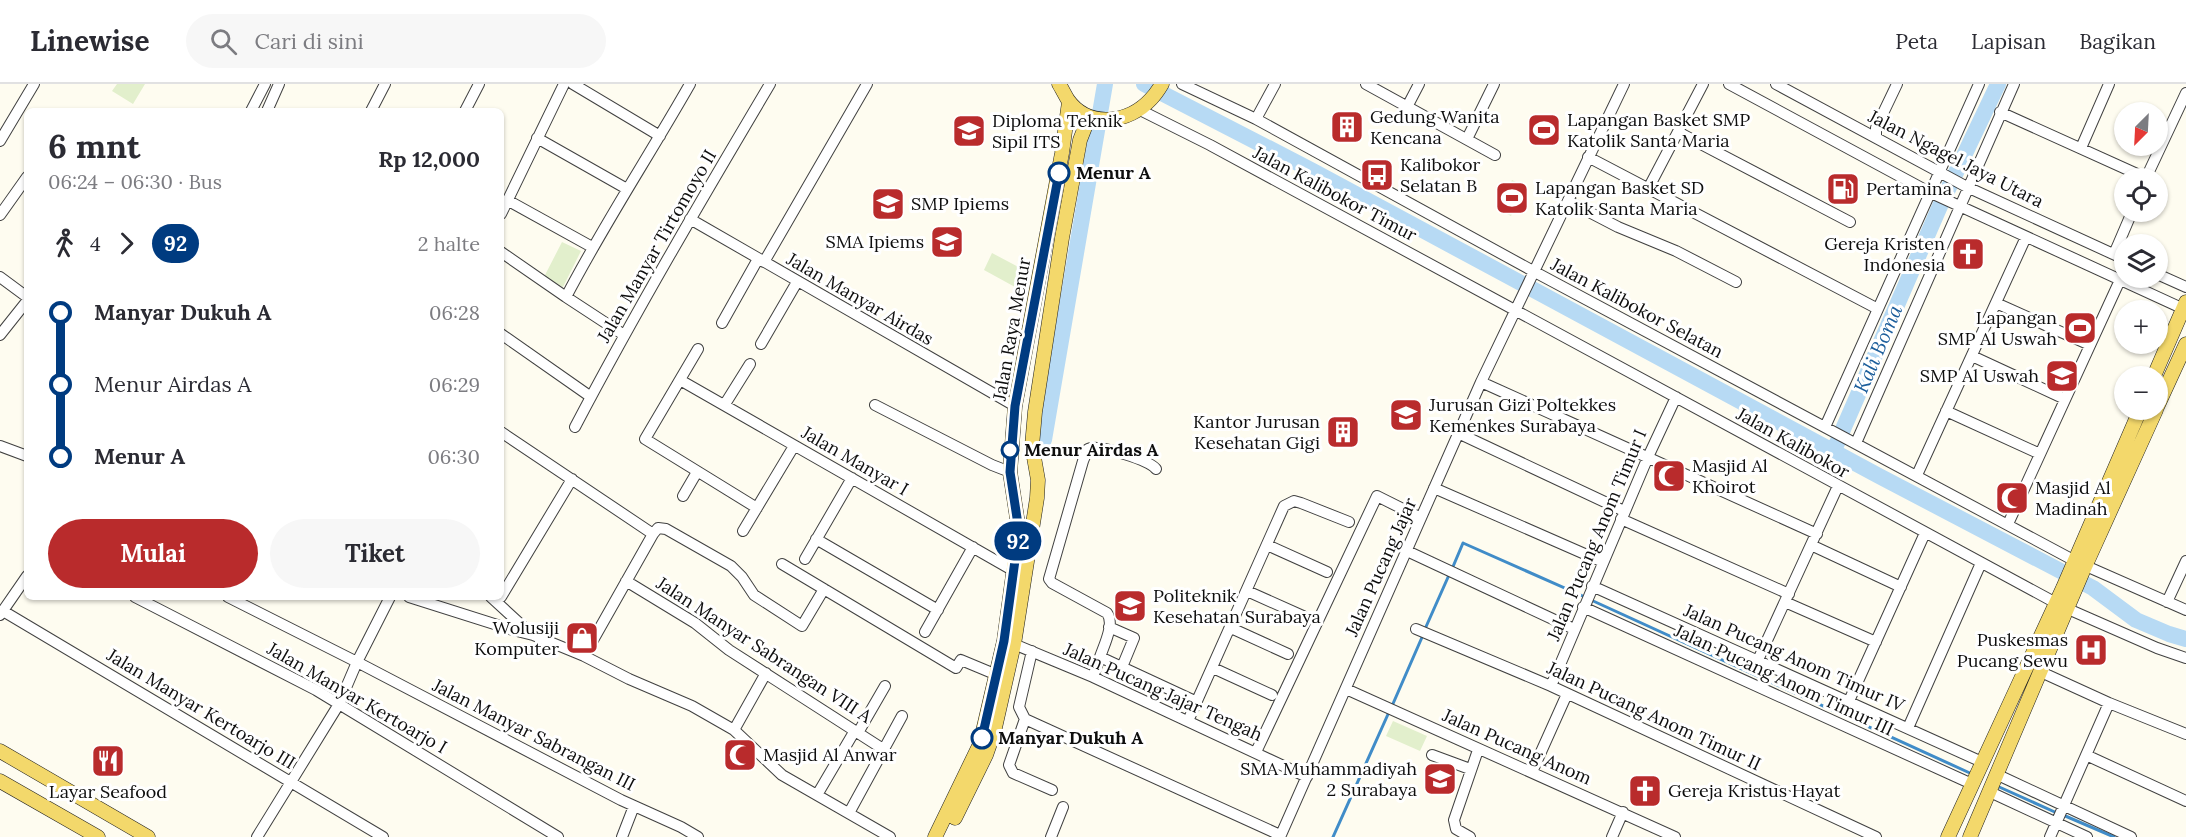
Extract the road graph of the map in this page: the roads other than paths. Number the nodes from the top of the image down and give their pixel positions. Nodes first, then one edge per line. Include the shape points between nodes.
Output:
1 (34, 84) edge
2 (265, 84) edge
3 (279, 84) edge
4 (385, 84) edge
5 (479, 84) edge
6 (564, 84) edge
7 (573, 84) edge
8 (690, 84) edge
9 (770, 84) edge
10 (867, 84) edge
11 (1059, 84) edge
12 (1162, 84) edge
13 (1182, 84) edge
14 (1275, 84) edge
15 (1366, 84) edge
16 (1419, 84) edge
17 (1494, 84) edge
18 (1624, 84) edge
19 (1703, 84) edge
20 (1729, 84) edge
21 (1776, 84) edge
22 (1897, 84) edge
23 (1979, 84) edge
24 (2014, 84) edge
25 (2109, 84) edge
26 (1204, 88) edge
27 (2186, 93) edge
28 (1069, 102) junction
29 (1407, 107) junction
30 (253, 108) edge
31 (268, 108) edge
32 (373, 108) edge
33 (467, 108) edge
34 (1138, 109) junction
35 (2000, 112) junction
36 (1097, 118) junction
37 (1256, 119) junction
38 (1678, 132) junction
39 (660, 136) junction
40 (1876, 137) junction
41 (537, 138) junction
42 (1467, 139) junction
43 (0, 141) edge
44 (2082, 148) junction
45 (1495, 155) dead end
46 (1588, 157) junction
47 (2125, 168) edge
48 (2151, 168) edge
49 (1941, 173) junction
50 (24, 181) edge
51 (1964, 185) junction
52 (627, 189) junction
53 (1648, 189) junction
54 (1932, 193) junction
55 (507, 200) junction
56 (1568, 201) junction
57 (1955, 204) junction
58 (504, 207) edge
59 (0, 215) edge
60 (690, 219) junction
61 (1851, 222) dead end
62 (2026, 237) junction
63 (592, 247) junction
64 (504, 254) edge
65 (2114, 255) edge
66 (761, 261) junction
67 (1531, 275) junction
68 (0, 277) edge
69 (2114, 277) edge
70 (2168, 279) edge
71 (797, 282) junction
72 (1736, 282) dead end
73 (2186, 287) edge
74 (2116, 288) edge
75 (2139, 288) edge
76 (24, 297) edge
77 (566, 297) junction
78 (24, 303) edge
79 (1996, 303) junction
80 (2185, 307) edge
81 (1878, 309) junction
82 (1514, 311) junction
83 (1033, 312) junction
84 (1051, 314) junction
85 (722, 323) dead end
86 (1031, 327) junction
87 (1048, 329) junction
88 (0, 335) edge
89 (624, 335) junction
90 (504, 336) edge
91 (761, 344) dead end
92 (2186, 344) edge
93 (2090, 345) junction
94 (698, 349) dead end
95 (1972, 356) junction
96 (750, 364) dead end
97 (2158, 366) edge
98 (680, 380) junction
99 (1481, 382) junction
100 (2168, 382) edge
101 (591, 397) junction
102 (1676, 398) junction
103 (2066, 399) junction
104 (725, 404) junction
105 (875, 405) dead end
106 (1015, 406) junction
107 (1946, 411) junction
108 (2136, 420) edge
109 (2150, 420) edge
110 (575, 427) dead end
111 (1827, 429) junction
112 (1458, 433) junction
113 (504, 434) edge
114 (1853, 441) junction
115 (0, 446) edge
116 (794, 446) junction
117 (2040, 454) junction
118 (24, 455) edge
119 (1648, 457) junction
120 (1035, 467) junction
121 (1156, 469) dead end
122 (1919, 471) junction
123 (697, 472) junction
124 (1010, 472) junction
125 (852, 478) junction
126 (572, 479) junction
127 (1838, 486) junction
128 (1434, 488) junction
129 (1038, 493) junction
130 (683, 496) dead end
131 (1014, 498) junction
132 (757, 508) junction
133 (1623, 515) junction
134 (1421, 518) junction
135 (1349, 522) dead end
136 (2008, 524) junction
137 (743, 531) dead end
138 (1925, 533) junction
139 (653, 534) junction
140 (1816, 534) junction
141 (816, 539) junction
142 (1267, 545) junction
143 (1811, 545) junction
144 (973, 547) junction
145 (1407, 551) junction
146 (805, 559) dead end
147 (2186, 561) edge
148 (1602, 562) junction
149 (1981, 563) junction
150 (782, 564) dead end
151 (2079, 566) junction
152 (1014, 571) junction
153 (1328, 572) dead end
154 (24, 580) edge
155 (626, 581) junction
156 (504, 587) edge
157 (1901, 587) junction
158 (824, 589) junction
159 (1247, 591) junction
160 (1587, 598) junction
161 (1787, 598) junction
162 (141, 600) edge
163 (234, 600) edge
164 (388, 600) edge
165 (418, 600) edge
166 (499, 600) edge
167 (2167, 602) junction
168 (2062, 606) junction
169 (938, 610) junction
170 (2186, 610) edge
171 (1, 613) edge
172 (1303, 616) dead end
173 (1109, 627) junction
174 (1231, 628) junction
175 (1574, 629) junction
176 (1421, 631) dead end
177 (925, 632) dead end
178 (533, 634) junction
179 (1009, 642) junction
180 (1876, 642) junction
181 (1032, 651) junction
182 (1288, 654) dead end
183 (584, 656) junction
184 (1100, 657) junction
185 (2186, 658) edge
186 (1758, 660) junction
187 (357, 662) junction
188 (1122, 667) junction
189 (1213, 668) junction
190 (2041, 672) junction
191 (766, 674) junction
192 (997, 675) junction
193 (1094, 677) junction
194 (885, 686) dead end
195 (1551, 686) junction
196 (1346, 689) junction
197 (1567, 694) junction
198 (1272, 695) dead end
199 (1849, 700) junction
200 (2010, 701) junction
201 (1197, 702) junction
202 (339, 704) junction
203 (2109, 704) junction
204 (2026, 708) junction
205 (902, 716) dead end
206 (1025, 719) junction
207 (1188, 721) junction
208 (1908, 728) junction
209 (734, 730) junction
210 (856, 732) junction
211 (2186, 734) edge
212 (883, 749) junction
213 (1478, 750) junction
214 (0, 751) edge
215 (1256, 752) junction
216 (1432, 755) dead end
217 (2086, 755) junction
218 (1980, 765) junction
219 (1470, 769) junction
220 (1532, 772) junction
221 (1307, 777) junction
222 (0, 781) edge
223 (291, 782) junction
224 (1972, 784) junction
225 (1994, 784) junction
226 (1052, 790) dead end
227 (817, 795) junction
228 (2186, 801) edge
229 (634, 806) junction
230 (1063, 807) dead end
231 (1623, 812) junction
232 (849, 813) junction
233 (2060, 814) junction
234 (1457, 834) edge
235 (1280, 836) edge
236 (98, 837) edge
237 (148, 837) edge
238 (257, 837) edge
239 (383, 837) edge
240 (558, 837) edge
241 (622, 837) edge
242 (698, 837) edge
243 (890, 837) edge
244 (935, 837) edge
245 (945, 837) edge
246 (1051, 837) edge
247 (1470, 837) edge
248 (1612, 837) edge
249 (1675, 837) edge
250 (1876, 837) edge
251 (1948, 837) edge
252 (1970, 837) edge
253 (2050, 837) edge
254 (2087, 837) edge
255 (2132, 837) edge

1 - 43 street
2 - 30 street
3 - 31 street
4 - 32 street
5 - 33 street
6 - 41 street
7 - 39 street
8 - 39 street
9 - 60 street, Jalan Manyar Tirtomoyo II
10 - 66 street
11 - 28 main road
12 - 34 main road via 1152,99
13 - 26 street, Jalan Kalibokor Selatan
14 - 37 street
15 - 29 street
16 - 29 street
17 - 42 street
18 - 46 street, Jalan Pucang Jajar
19 - 38 street
20 - 54 street
21 - 40 street, Jalan Ngagel Jaya Utara
22 - 40 street via 1876,128
23 - 49 street
24 - 35 street
25 - 44 street
26 - 37 street, Jalan Kalibokor Selatan
27 - 48 street
28 - 36 main road
28 - 83 main road, Jalan Raya Menur
29 - 42 street
34 - 36 main road via 1126,116
34 - 82 street, Jalan Kalibokor Timur
35 - 44 street
35 - 51 street
36 - 84 main road, Jalan Raya Menur via 1080,140
37 - 67 street, Jalan Kalibokor Selatan
38 - 53 street
38 - 61 street
39 - 52 street
40 - 49 street, Jalan Ngagel Jaya Utara
41 - 52 street
41 - 55 street
42 - 45 street
44 - 47 street
46 - 53 street
46 - 56 street, Jalan Pucang Jajar
49 - 51 street, Jalan Ngagel Jaya Utara
49 - 54 street
50 - 59 street
51 - 57 street
51 - 65 street, Jalan Ngagel Jaya Utara
52 - 63 street
53 - 81 street
54 - 57 street
54 - 81 street
55 - 58 street
55 - 63 street
56 - 67 street, Jalan Pucang Jajar
56 - 72 street
57 - 62 street
57 - 114 street
60 - 66 street, Jalan Manyar Airdas
60 - 89 street, Jalan Manyar Tirtomoyo II
62 - 69 street
62 - 79 street
63 - 77 street
64 - 77 street
66 - 71 street, Jalan Manyar Airdas
66 - 85 street
67 - 82 street, Jalan Pucang Jajar
67 - 111 street, Jalan Kalibokor Selatan
68 - 76 street
70 - 73 street
71 - 91 street
71 - 106 street, Jalan Manyar Airdas
74 - 93 street
75 - 80 street
77 - 89 street
78 - 88 street
79 - 93 street
79 - 95 street
80 - 97 main road
81 - 111 street
82 - 99 street, Jalan Pucang Jajar
82 - 102 street, Jalan Kalibokor
83 - 84 main road
83 - 86 main road, Jalan Raya Menur
84 - 87 main road, Jalan Raya Menur
86 - 87 main road
86 - 106 main road, Jalan Raya Menur
87 - 120 main road, Jalan Raya Menur via 1033,427
89 - 101 street, Jalan Manyar Tirtomoyo II
90 - 101 street
92 - 100 main road
93 - 103 street
94 - 98 street
95 - 103 street
95 - 107 street
96 - 104 street
98 - 104 street, Jalan Manyar I
98 - 123 street via 644,438
99 - 112 street, Jalan Pucang Jajar
99 - 119 street
101 - 110 street, Jalan Manyar Tirtomoyo II
102 - 119 street, Jalan Pucang Anom Timur I
102 - 127 street, Jalan Kalibokor
103 - 117 street
104 - 116 street, Jalan Manyar I
105 - 124 street
106 - 124 main road, Jalan Raya Menur
107 - 117 street
107 - 122 street
108 - 151 main road
109 - 151 main road
111 - 114 street, Jalan Kalibokor Selatan
112 - 128 street, Jalan Pucang Jajar
112 - 133 street
113 - 126 street
114 - 122 street, Jalan Kalibokor Selatan
115 - 118 street
116 - 125 street, Jalan Manyar I
116 - 132 street
117 - 136 street
119 - 133 street, Jalan Pucang Anom Timur I
119 - 140 street
120 - 124 main road via 1024,473
120 - 129 main road, Jalan Raya Menur
121 - 173 street via 1152,464 1096,447 1088,449 1083,461 1049,579 1107,612
122 - 136 street, Jalan Kalibokor Selatan
123 - 130 street
123 - 132 street
124 - 131 main road, Jalan Raya Menur
125 - 141 street
125 - 144 street, Jalan Manyar I
126 - 139 street
126 - 156 street
127 - 138 street, Jalan Kalibokor
127 - 140 street
128 - 134 street, Jalan Pucang Jajar
128 - 148 street
129 - 131 main road via 1024,490
129 - 179 main road, Jalan Raya Menur
131 - 152 main road, Jalan Raya Menur via 1019,531
132 - 137 street
133 - 148 street, Jalan Pucang Anom Timur I
133 - 161 street
134 - 145 street, Jalan Pucang Jajar
134 - 215 street via 1377,496
135 - 142 street via 1294,501 1287,503
136 - 151 street, Jalan Kalibokor Selatan
138 - 149 street, Jalan Kalibokor
138 - 157 street
139 - 155 street
139 - 158 street via 657,528 663,528 731,566 754,595 802,626
140 - 143 street
141 - 146 street
141 - 169 street
142 - 153 street
142 - 159 street
143 - 157 street
143 - 161 street
144 - 152 street, Jalan Manyar I
144 - 169 street
145 - 175 street
145 - 196 street, Jalan Pucang Jajar
147 - 167 street
148 - 160 street, Jalan Pucang Anom Timur I
149 - 168 street, Jalan Kalibokor
149 - 208 street
150 - 158 street
151 - 167 street, Jalan Kalibokor Selatan
151 - 168 main road
152 - 179 main road, Jalan Raya Menur
154 - 171 street
155 - 183 street
155 - 191 street, Jalan Manyar Sabrangan VIII A via 695,622
157 - 180 street
158 - 192 street via 956,668 961,660
159 - 172 street
159 - 174 street
160 - 175 street, Jalan Pucang Anom Timur I
160 - 186 street, Jalan Pucang Anom Timur IV
160 - 224 street, Jalan Pucang Anom Timur III
161 - 180 street
161 - 186 street
162 - 202 street, Jalan Manyar Kertoarjo I
163 - 187 street, Jalan Manyar Sabrangan III
164 - 187 street
165 - 178 street
166 - 178 street
167 - 170 street, Jalan Kalibokor Selatan
168 - 185 street, Jalan Kalibokor
168 - 190 main road
168 - 200 main road
169 - 177 street
171 - 223 street, Jalan Manyar Kertoarjo III
173 - 184 street
173 - 188 street via 1134,638
174 - 182 street
174 - 189 street
175 - 195 street, Jalan Pucang Anom Timur I
176 - 195 street, Jalan Pucang Anom Timur II
178 - 183 street
179 - 181 street, Jalan Pucang Jajar Tengah
179 - 192 main road, Jalan Raya Menur
179 - 245 main road, Jalan Raya Menur via 989,748
180 - 199 street
181 - 193 street, Jalan Pucang Jajar Tengah
181 - 206 street via 1019,707
183 - 209 street
184 - 188 street
184 - 193 street
186 - 199 street, Jalan Pucang Anom Timur IV
187 - 202 street
187 - 229 street, Jalan Manyar Sabrangan III
188 - 201 street
189 - 198 street
189 - 201 street
190 - 203 street
190 - 204 main road
191 - 209 street
191 - 210 street, Jalan Manyar Sabrangan VIII A
192 - 244 main road, Jalan Raya Menur via 980,744
193 - 207 street, Jalan Pucang Jajar Tengah
194 - 210 street
195 - 197 street, Jalan Pucang Anom Timur II
196 - 213 street, Jalan Pucang Anom
196 - 221 street, Jalan Pucang Jajar
197 - 220 street
197 - 250 street, Jalan Pucang Anom Timur II
199 - 208 street, Jalan Pucang Anom Timur IV
200 - 204 main road
200 - 218 main road
201 - 207 street
202 - 223 street
202 - 240 street, Jalan Manyar Kertoarjo I
203 - 211 street
203 - 217 street
204 - 225 main road
205 - 212 street
206 - 226 street via 1009,769
206 - 235 street
207 - 215 street, Jalan Pucang Jajar Tengah
208 - 218 street, Jalan Pucang Anom Timur IV
209 - 227 street via 782,775
210 - 212 street, Jalan Manyar Sabrangan VIII A
210 - 227 street
212 - 232 street
213 - 219 street
213 - 220 street, Jalan Pucang Anom
214 - 237 main road
215 - 221 street, Jalan Pucang Jajar Tengah
216 - 219 street
217 - 228 street
217 - 233 street
218 - 224 main road
219 - 234 street via 1454,820
220 - 231 street, Jalan Pucang Anom
221 - 235 street, Jalan Pucang Jajar
222 - 236 main road
223 - 238 street
223 - 239 street, Jalan Manyar Kertoarjo III
224 - 251 main road
225 - 233 street
225 - 233 street
225 - 252 main road
227 - 232 street
229 - 241 street
229 - 242 street, Jalan Manyar Sabrangan III
230 - 246 street
231 - 248 street
231 - 249 street, Jalan Pucang Anom
232 - 243 street
233 - 253 street
233 - 254 street
233 - 255 street
234 - 247 street

